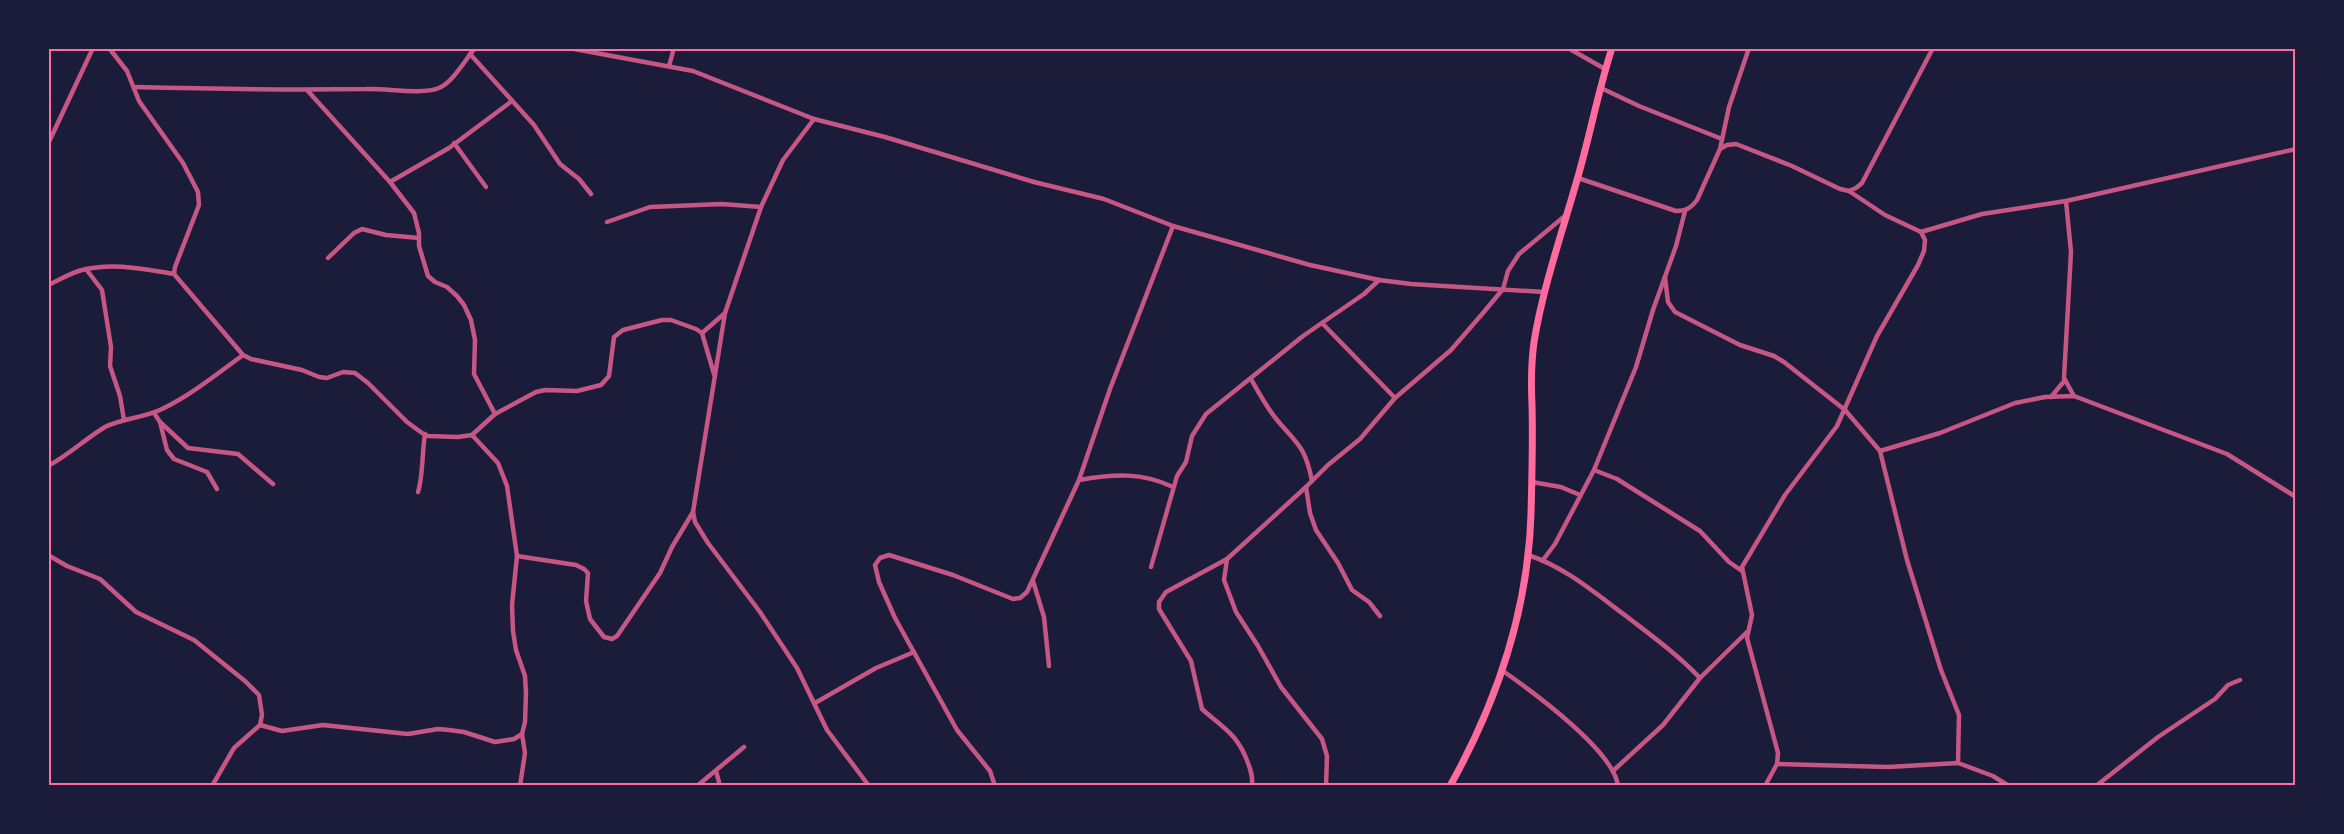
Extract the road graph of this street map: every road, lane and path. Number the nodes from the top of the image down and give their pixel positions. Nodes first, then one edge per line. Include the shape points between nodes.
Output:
1 (93, 48) edge
2 (109, 48) edge
3 (475, 48) edge
4 (569, 48) edge
5 (674, 48) edge
6 (1568, 48) edge
7 (1612, 48) edge
8 (1749, 48) edge
9 (1932, 48) edge
10 (470, 54) junction
11 (669, 66) junction
12 (1605, 69) junction
13 (134, 87) junction
14 (1601, 88) junction
15 (307, 90) junction
16 (512, 101) junction
17 (814, 119) junction
18 (1722, 139) junction
19 (454, 143) junction
20 (48, 144) edge
21 (1720, 149) junction
22 (2296, 149) edge
23 (1578, 178) junction
24 (390, 182) junction
25 (486, 187) dead end
26 (1849, 190) junction
27 (591, 194) dead end
28 (2066, 201) junction
29 (761, 207) junction
30 (1685, 211) junction
31 (1567, 215) junction
32 (607, 222) dead end
33 (1173, 226) junction
34 (1921, 232) junction
35 (419, 238) junction
36 (328, 258) dead end
37 (86, 269) junction
38 (174, 274) junction
39 (1665, 277) junction
40 (1379, 280) junction
41 (48, 285) edge
42 (1503, 289) junction
43 (1544, 292) junction
44 (724, 313) junction
45 (1322, 323) junction
46 (702, 333) junction
47 (243, 355) junction
48 (714, 374) junction
49 (1251, 379) junction
50 (2065, 380) junction
51 (2074, 396) junction
52 (2051, 397) junction
53 (1395, 398) junction
54 (1845, 410) junction
55 (154, 412) junction
56 (495, 414) junction
57 (124, 420) junction
58 (160, 422) junction
59 (425, 434) junction
60 (472, 435) junction
61 (1880, 451) junction
62 (48, 466) edge
63 (1594, 470) junction
64 (1079, 480) junction
65 (1312, 480) junction
66 (1532, 482) junction
67 (273, 484) dead end
68 (1173, 487) junction
69 (1306, 487) junction
70 (217, 489) dead end
71 (418, 492) dead end
72 (1580, 495) junction
73 (2296, 497) edge
74 (693, 512) junction
75 (48, 555) edge
76 (1527, 555) junction
77 (517, 556) junction
78 (1227, 559) junction
79 (1543, 560) junction
80 (1151, 567) dead end
81 (1742, 571) junction
82 (1033, 581) junction
83 (1380, 616) dead end
84 (1747, 632) junction
85 (914, 652) junction
86 (1049, 666) dead end
87 (1503, 671) junction
88 (1700, 678) junction
89 (2240, 680) dead end
90 (815, 703) junction
91 (260, 725) junction
92 (522, 734) junction
93 (744, 747) dead end
94 (1958, 763) junction
95 (1777, 764) junction
96 (1614, 770) junction
97 (716, 771) junction
98 (212, 786) edge
99 (520, 786) edge
100 (697, 786) edge
101 (720, 786) edge
102 (869, 786) edge
103 (995, 786) edge
104 (1252, 786) edge
105 (1326, 786) edge
106 (1450, 786) edge
107 (1618, 786) edge
108 (1765, 786) edge
109 (2008, 786) edge
110 (2096, 786) edge

1 - 20 street
2 - 13 street
3 - 10 street
4 - 11 street
5 - 11 street
6 - 12 street
7 - 12 main road
8 - 18 street
9 - 26 street via 1862,183
10 - 15 street via 450,80 430,90
10 - 16 street
11 - 17 street via 693,70
12 - 14 main road
13 - 15 street
13 - 38 street via 145,111 183,163 198,192 199,205
14 - 18 street
14 - 23 main road
15 - 24 street
16 - 19 street
16 - 27 street via 546,140 560,164
17 - 29 street via 783,160
17 - 33 street via 1104,199
18 - 21 street
19 - 24 street
19 - 25 street
21 - 26 street via 1736,144
21 - 30 street via 1698,200
22 - 28 street
23 - 30 street
23 - 31 main road
24 - 35 street via 414,213
26 - 34 street via 1885,215
28 - 34 street via 1982,214
28 - 50 street via 2072,252
29 - 32 street via 651,207
29 - 44 street
30 - 39 street
31 - 42 street via 1519,254
31 - 43 main road
33 - 40 street via 1280,258
33 - 64 street
34 - 54 street via 1924,251 1877,336
35 - 36 street via 386,236 362,229
35 - 56 street via 428,276 457,296 471,320 474,374
37 - 38 street via 118,265
37 - 41 street
37 - 57 street via 102,290 110,366
38 - 47 street
39 - 54 street via 1668,302 1675,312 1740,345 1774,356
39 - 63 street via 1636,367
40 - 42 street
40 - 45 street
42 - 43 street
42 - 53 street via 1451,350
43 - 66 main road via 1530,374
44 - 46 street
44 - 48 street
45 - 49 street
45 - 53 street
46 - 48 street
46 - 56 street via 671,320 623,330 614,337 609,376 601,385 577,391 536,392
47 - 55 street via 198,388
47 - 59 street via 319,377 355,373
48 - 74 street
49 - 65 street via 1277,420 1296,439
49 - 68 street via 1198,424
50 - 51 street
50 - 52 street
51 - 52 street
51 - 73 street via 2227,454
52 - 61 street via 2014,403 1940,433
53 - 65 street via 1370,430
54 - 61 street
54 - 81 street via 1826,444 1785,495
55 - 57 street
55 - 58 street
56 - 60 street
57 - 62 street via 104,428
58 - 67 street via 188,448 238,454
58 - 70 street via 167,450 174,459 207,472
59 - 60 street
59 - 71 street
60 - 77 street via 502,471
61 - 94 street via 1907,560 1959,715
63 - 72 street
63 - 81 street via 1617,479 1700,531
64 - 68 street via 1138,476 1156,478
64 - 82 street
65 - 69 street
66 - 72 street
66 - 76 main road
68 - 80 street
69 - 78 street
69 - 83 street via 1316,530 1352,590
72 - 79 street
74 - 77 street via 660,573 612,639 604,637 590,619 586,601 588,576 584,569
74 - 90 street via 708,543 760,612
75 - 91 street via 100,579 136,612 194,640 217,657 259,695
76 - 79 street
76 - 87 main road
77 - 92 street via 512,605 516,650 526,685
78 - 104 street via 1166,592 1159,609 1191,661 1202,709 1234,736 1253,778
78 - 105 street via 1224,580 1236,612 1281,687 1322,739 1328,766
79 - 88 street via 1602,598
81 - 84 street via 1752,615
82 - 85 street via 1027,592 1012,599 917,563 889,555 880,558 875,565 879,582
82 - 86 street via 1044,617
84 - 88 street
84 - 95 street via 1778,753
85 - 90 street via 876,668
85 - 103 street via 957,730 990,771
87 - 96 street via 1570,723
87 - 106 main road
88 - 96 street via 1664,725
89 - 110 street
90 - 102 street via 827,730
91 - 92 street via 282,731 323,725 408,734 449,730 495,742
91 - 98 street via 234,747
92 - 99 street via 525,753
93 - 97 street
94 - 95 street via 1888,767
94 - 109 street
95 - 108 street
96 - 107 street
97 - 100 street
97 - 101 street

